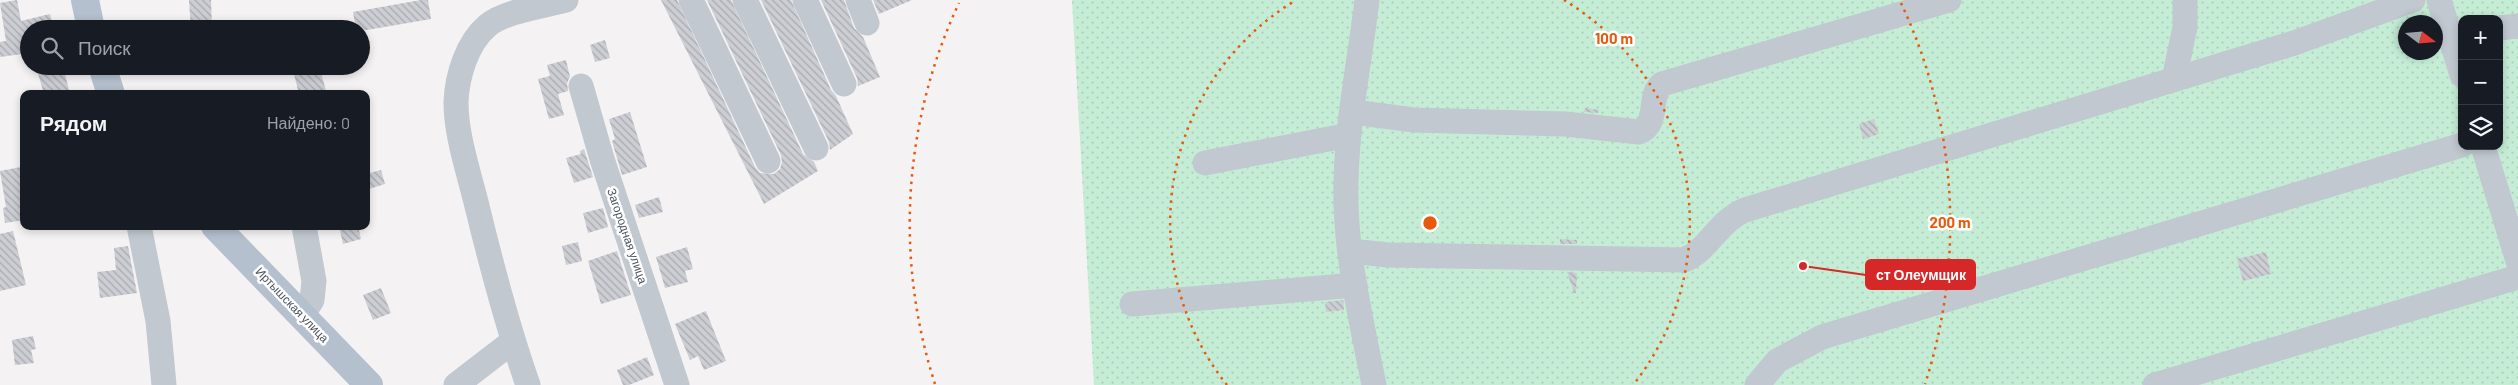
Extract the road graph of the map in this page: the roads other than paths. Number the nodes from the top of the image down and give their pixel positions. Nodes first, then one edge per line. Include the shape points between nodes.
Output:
1 (85, 0) edge
2 (566, 0) edge
3 (691, 0) edge
4 (745, 0) edge
5 (806, 0) edge
6 (1367, 0) edge
7 (1948, 0) edge
8 (2185, 0) edge
9 (2413, 0) edge
10 (2439, 0) edge
11 (89, 20) edge
12 (2518, 26) edge
13 (2503, 28) edge
14 (2456, 34) edge
15 (2460, 60) edge
16 (105, 75) edge
17 (2174, 79) junction
18 (844, 84) dead end
19 (581, 86) dead end
20 (110, 90) edge
21 (1351, 123) junction
22 (2458, 146) edge
23 (816, 148) dead end
24 (2485, 150) edge
25 (768, 161) dead end
26 (1205, 163) dead end
27 (2512, 223) edge
28 (140, 230) edge
29 (219, 230) edge
30 (305, 230) edge
31 (1350, 251) junction
32 (2518, 261) edge
33 (2518, 277) edge
34 (1355, 285) junction
35 (1132, 304) dead end
36 (302, 315) junction
37 (512, 342) junction
38 (164, 385) edge
39 (369, 385) edge
40 (456, 385) edge
41 (528, 385) edge
42 (677, 385) edge
43 (1374, 385) edge
44 (1757, 385) edge
45 (2155, 385) edge

1 - 11 main road
2 - 37 street via 504,17 486,26 465,59 458,86 457,121 463,152
3 - 25 street
4 - 23 street
5 - 18 street
6 - 21 street
7 - 21 street via 1662,84 1658,87 1650,122 1639,132 1566,124 1414,120
8 - 17 street via 2185,27
9 - 17 street via 2294,43
10 - 14 street
12 - 13 street
14 - 15 street
16 - 20 main road
17 - 31 street via 1745,210 1725,221 1704,245 1684,260 1388,255
19 - 42 street, Загородная улица
21 - 26 street
21 - 31 street via 1346,183
22 - 44 street via 1822,337 1777,361
24 - 27 street
27 - 32 street
28 - 38 street via 158,321
29 - 36 main road, Иртышская улица
30 - 36 street via 314,281 312,300
31 - 34 street
33 - 45 street
34 - 35 street
34 - 43 street
36 - 39 main road, Иртышская улица
37 - 40 street
37 - 41 street

